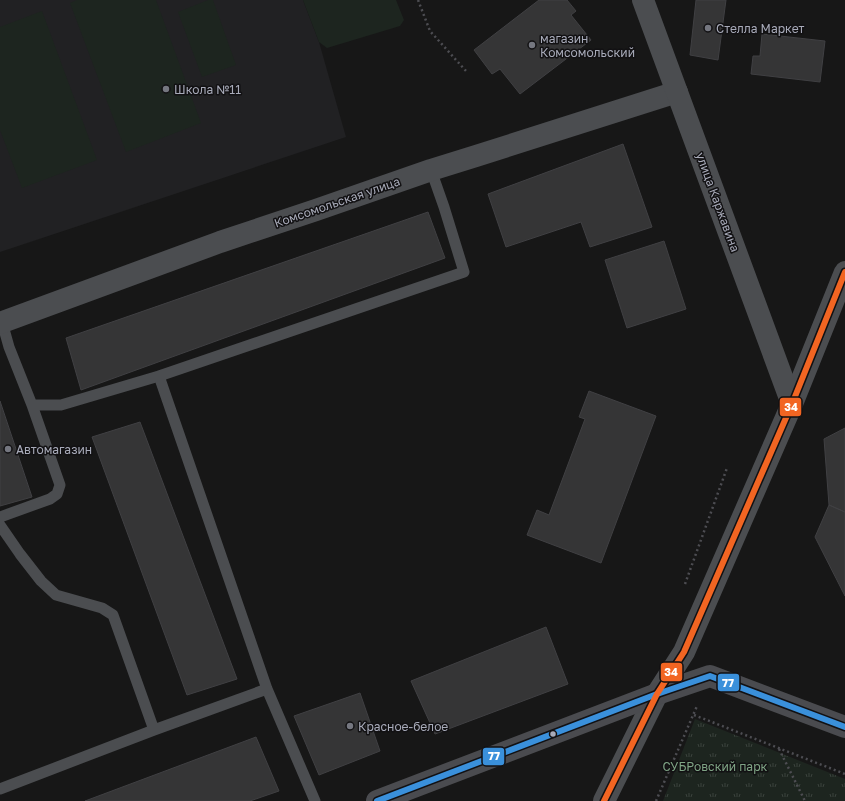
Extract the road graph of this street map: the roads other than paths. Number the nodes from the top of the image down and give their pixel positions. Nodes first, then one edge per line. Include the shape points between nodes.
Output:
1 (643, 0) edge
2 (677, 92) junction
3 (431, 170) junction
4 (845, 272) edge
5 (1, 322) edge
6 (159, 376) junction
7 (32, 404) junction
8 (792, 404) junction
9 (0, 517) edge
10 (0, 524) edge
11 (267, 689) junction
12 (657, 694) junction
13 (845, 727) edge
14 (154, 730) junction
15 (0, 789) edge
16 (315, 801) edge
17 (377, 801) edge
18 (604, 801) edge

1 - 2 street, улица Каржавина
2 - 3 street, Комсомольская улица
2 - 8 street, улица Каржавина
3 - 5 street, Комсомольская улица via 220,242
3 - 6 lane via 464,272
4 - 8 street
5 - 7 lane
6 - 7 lane via 61,405
6 - 11 lane
7 - 9 lane via 60,485 57,494 50,498
8 - 12 street via 684,652
10 - 14 lane via 37,576 56,595 102,608 113,614
11 - 14 lane
11 - 16 lane
12 - 13 main road via 710,676
12 - 17 main road
12 - 18 street
14 - 15 lane

